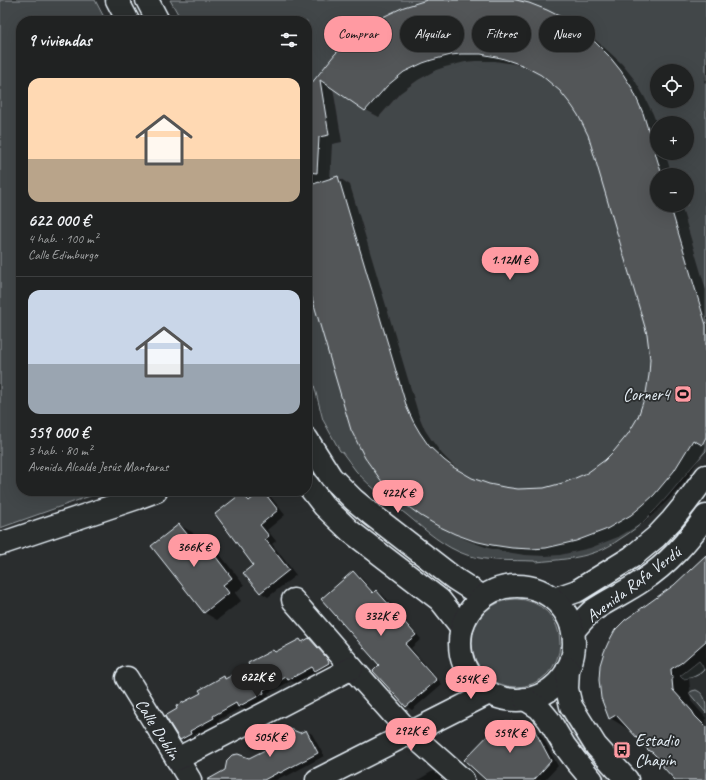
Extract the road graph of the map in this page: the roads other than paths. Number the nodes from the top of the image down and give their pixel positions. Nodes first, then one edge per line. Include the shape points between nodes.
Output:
1 (117, 0) edge
2 (147, 0) edge
3 (125, 16) edge
4 (155, 16) edge
5 (312, 446) edge
6 (706, 476) edge
7 (312, 490) edge
8 (142, 496) edge
9 (706, 516) edge
10 (0, 544) edge
11 (483, 597) junction
12 (293, 600) dead end
13 (554, 600) junction
14 (462, 628) junction
15 (573, 631) junction
16 (352, 668) junction
17 (568, 668) junction
18 (127, 678) dead end
19 (489, 693) junction
20 (525, 699) junction
21 (410, 733) junction
22 (177, 759) junction
23 (190, 780) edge
24 (317, 780) edge
25 (463, 780) edge
26 (592, 780) edge
27 (627, 780) edge

1 - 3 street
2 - 4 street
5 - 11 street via 331,477 354,500 455,579
6 - 13 street, Avenida Rafa Verdú via 672,520 632,557 577,591
7 - 14 street via 350,531 440,600
8 - 10 street
9 - 15 street, Avenida Rafa Verdú via 691,537 664,564 642,581 591,612
11 - 13 street via 500,588 519,586 538,590
11 - 14 street via 470,610
12 - 16 street
13 - 15 street via 566,614
14 - 19 street via 460,646 464,665 474,681
15 - 17 street via 574,650
16 - 21 street
16 - 22 street
17 - 20 street via 558,683 543,694
17 - 27 street via 566,688 571,706 596,746
18 - 22 street, Calle Dublín
19 - 20 street via 506,699
19 - 21 street
20 - 26 street via 539,708 549,720 564,745
21 - 24 street
21 - 25 street
22 - 23 street, Calle Dublín

